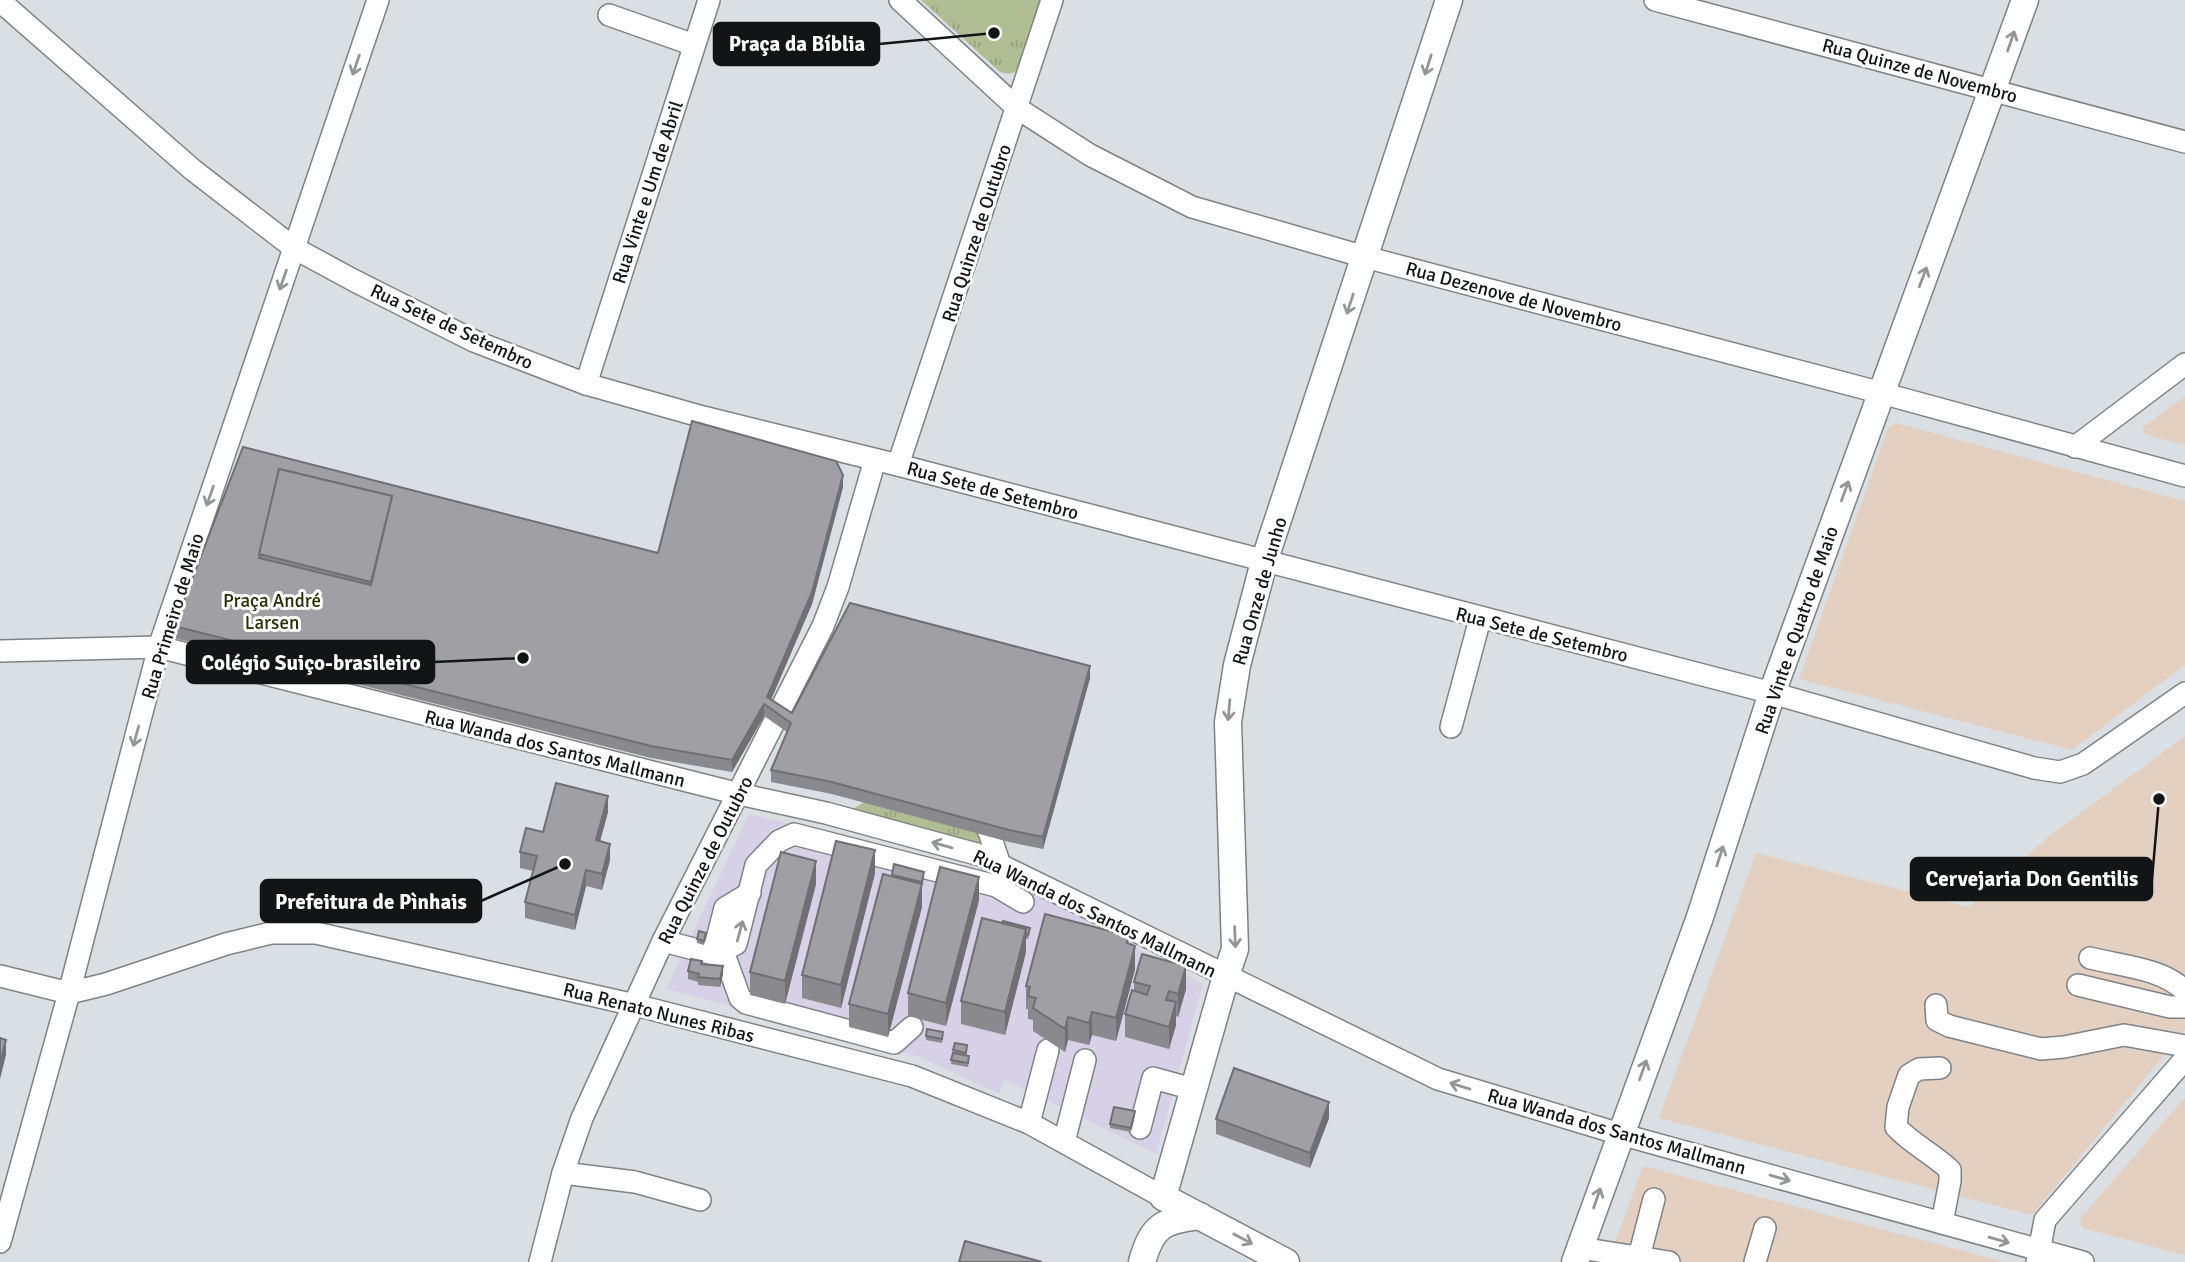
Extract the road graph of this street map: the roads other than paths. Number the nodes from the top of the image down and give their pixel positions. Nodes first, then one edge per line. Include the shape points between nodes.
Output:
1 (378, 0) edge
2 (709, 0) edge
3 (900, 0) edge
4 (1052, 0) edge
5 (1449, 0) edge
6 (1655, 0) edge
7 (2025, 0) edge
8 (0, 1) edge
9 (609, 15) dead end
10 (694, 45) junction
11 (1994, 89) junction
12 (1017, 108) junction
13 (2185, 142) edge
14 (294, 248) junction
15 (1365, 257) junction
16 (2185, 364) edge
17 (586, 384) junction
18 (1880, 392) junction
19 (2075, 447) junction
20 (875, 460) junction
21 (898, 465) junction
22 (2185, 477) edge
23 (1264, 562) junction
24 (1480, 619) junction
25 (159, 647) junction
26 (0, 651) edge
27 (1772, 693) junction
28 (2185, 693) edge
29 (1451, 727) dead end
30 (641, 746) edge
31 (627, 766) junction
32 (739, 794) junction
33 (850, 797) edge
34 (962, 801) edge
35 (826, 813) junction
36 (762, 858) junction
37 (785, 864) edge
38 (1000, 865) junction
39 (1023, 902) dead end
40 (663, 942) junction
41 (713, 954) junction
42 (2090, 958) dead end
43 (0, 975) edge
44 (1226, 976) junction
45 (2078, 985) dead end
46 (2185, 992) edge
47 (69, 993) junction
48 (635, 1005) junction
49 (1936, 1005) dead end
50 (2185, 1007) edge
51 (912, 1027) dead end
52 (2185, 1046) edge
53 (1048, 1050) dead end
54 (2185, 1059) edge
55 (1085, 1060) dead end
56 (1940, 1068) dead end
57 (1193, 1089) junction
58 (1029, 1123) junction
59 (1140, 1128) dead end
60 (1620, 1134) junction
61 (1064, 1142) junction
62 (563, 1173) junction
63 (1163, 1197) junction
64 (1654, 1199) dead end
65 (700, 1200) dead end
66 (1200, 1216) junction
67 (1942, 1223) junction
68 (1765, 1228) dead end
69 (0, 1242) edge
70 (1577, 1255) edge
71 (1639, 1257) junction
72 (2038, 1257) edge
73 (540, 1262) edge
74 (1142, 1262) edge
75 (1286, 1262) edge
76 (1670, 1262) edge
77 (1755, 1262) edge
78 (2083, 1262) edge

1 -> 14 street, Rua Primeiro de Maio
2 - 10 street, Rua Vinte e Um de Abril
3 - 12 street, Rua Dezenove de Novembro
4 - 12 street, Rua Quinze de Outubro
5 -> 15 main road, Rua Onze de Junho
6 - 11 street, Rua Quinze de Novembro
11 -> 7 main road, Rua Vinte e Quatro de Maio
8 - 14 street, Rua Sete de Setembro via 193,170
9 - 10 street
10 - 17 street, Rua Vinte e Um de Abril
11 - 13 street, Rua Quinze de Novembro
18 -> 11 main road, Rua Vinte e Quatro de Maio
12 - 15 street, Rua Dezenove de Novembro via 1090,155 1192,207
12 - 21 street, Rua Quinze de Outubro
14 - 17 street, Rua Sete de Setembro via 474,341
14 -> 25 street, Rua Primeiro de Maio
15 - 18 street, Rua Dezenove de Novembro
15 -> 23 main road, Rua Onze de Junho
16 - 19 street
17 - 20 street, Rua Sete de Setembro
18 - 19 street, Rua Dezenove de Novembro
27 -> 18 main road, Rua Vinte e Quatro de Maio
19 - 22 street, Rua Dezenove de Novembro
20 - 21 street, Rua Sete de Setembro
20 - 32 street, Rua Quinze de Outubro via 823,626
21 - 23 street, Rua Sete de Setembro
23 - 24 street, Rua Sete de Setembro
23 -> 44 main road, Rua Onze de Junho via 1237,665 1228,722 1235,949
24 - 27 street, Rua Sete de Setembro
24 - 29 street
25 - 26 street, Rua Wanda dos Santos Mallmann
25 - 31 street, Rua Wanda dos Santos Mallmann
25 -> 47 street, Rua Primeiro de Maio
27 - 28 street, Rua Sete de Setembro via 2060,772 2083,764
60 -> 27 main road, Rua Vinte e Quatro de Maio via 1700,917
30 - 31 street
31 - 32 street, Rua Wanda dos Santos Mallmann
32 - 35 street, Rua Wanda dos Santos Mallmann
32 - 40 street, Rua Quinze de Outubro
33 - 35 street
34 - 38 street via 974,803
38 -> 35 street, Rua Wanda dos Santos Mallmann via 980,855
36 - 37 street
36 - 39 street via 794,834 996,886
36 - 41 street via 756,865 736,944
38 - 44 street, Rua Wanda dos Santos Mallmann
40 - 41 street
40 - 48 street, Rua Quinze de Outubro
41 - 51 street via 725,957 746,1003 894,1044
42 - 46 street via 2157,974
43 - 47 street, Rua Renato Nunes Ribas
44 - 57 main road, Rua Onze de Junho
60 -> 44 street, Rua Wanda dos Santos Mallmann via 1438,1079
45 - 50 street
47 - 48 street, Rua Renato Nunes Ribas via 271,933 316,933
47 - 69 street, Rua Primeiro de Maio
48 - 58 street, Rua Renato Nunes Ribas via 912,1076
48 - 62 street, Rua Quinze de Outubro via 582,1118
49 - 52 street via 1937,1020 1949,1026 2041,1049 2124,1035
53 - 58 street
54 - 72 street via 2045,1220
55 - 61 street
56 - 67 street via 1919,1069 1909,1075 1896,1127 1950,1170
57 - 59 street via 1153,1078
57 - 63 main road, Rua Onze de Junho
58 - 61 street, Rua Renato Nunes Ribas
60 -> 67 street, Rua Wanda dos Santos Mallmann
70 -> 60 main road, Rua Vinte e Quatro de Maio
61 - 63 street, Rua Renato Nunes Ribas
62 - 65 street via 635,1182
62 - 73 street, Rua Quinze de Outubro
63 - 66 main road, Rua Renato Nunes Ribas
64 - 71 street
66 - 74 main road via 1161,1225 1150,1236
66 -> 75 main road, Rua Renato Nunes Ribas
67 -> 72 street, Rua Wanda dos Santos Mallmann
68 - 77 street
70 - 71 street
71 - 76 street
72 - 78 street, Rua Wanda dos Santos Mallmann

